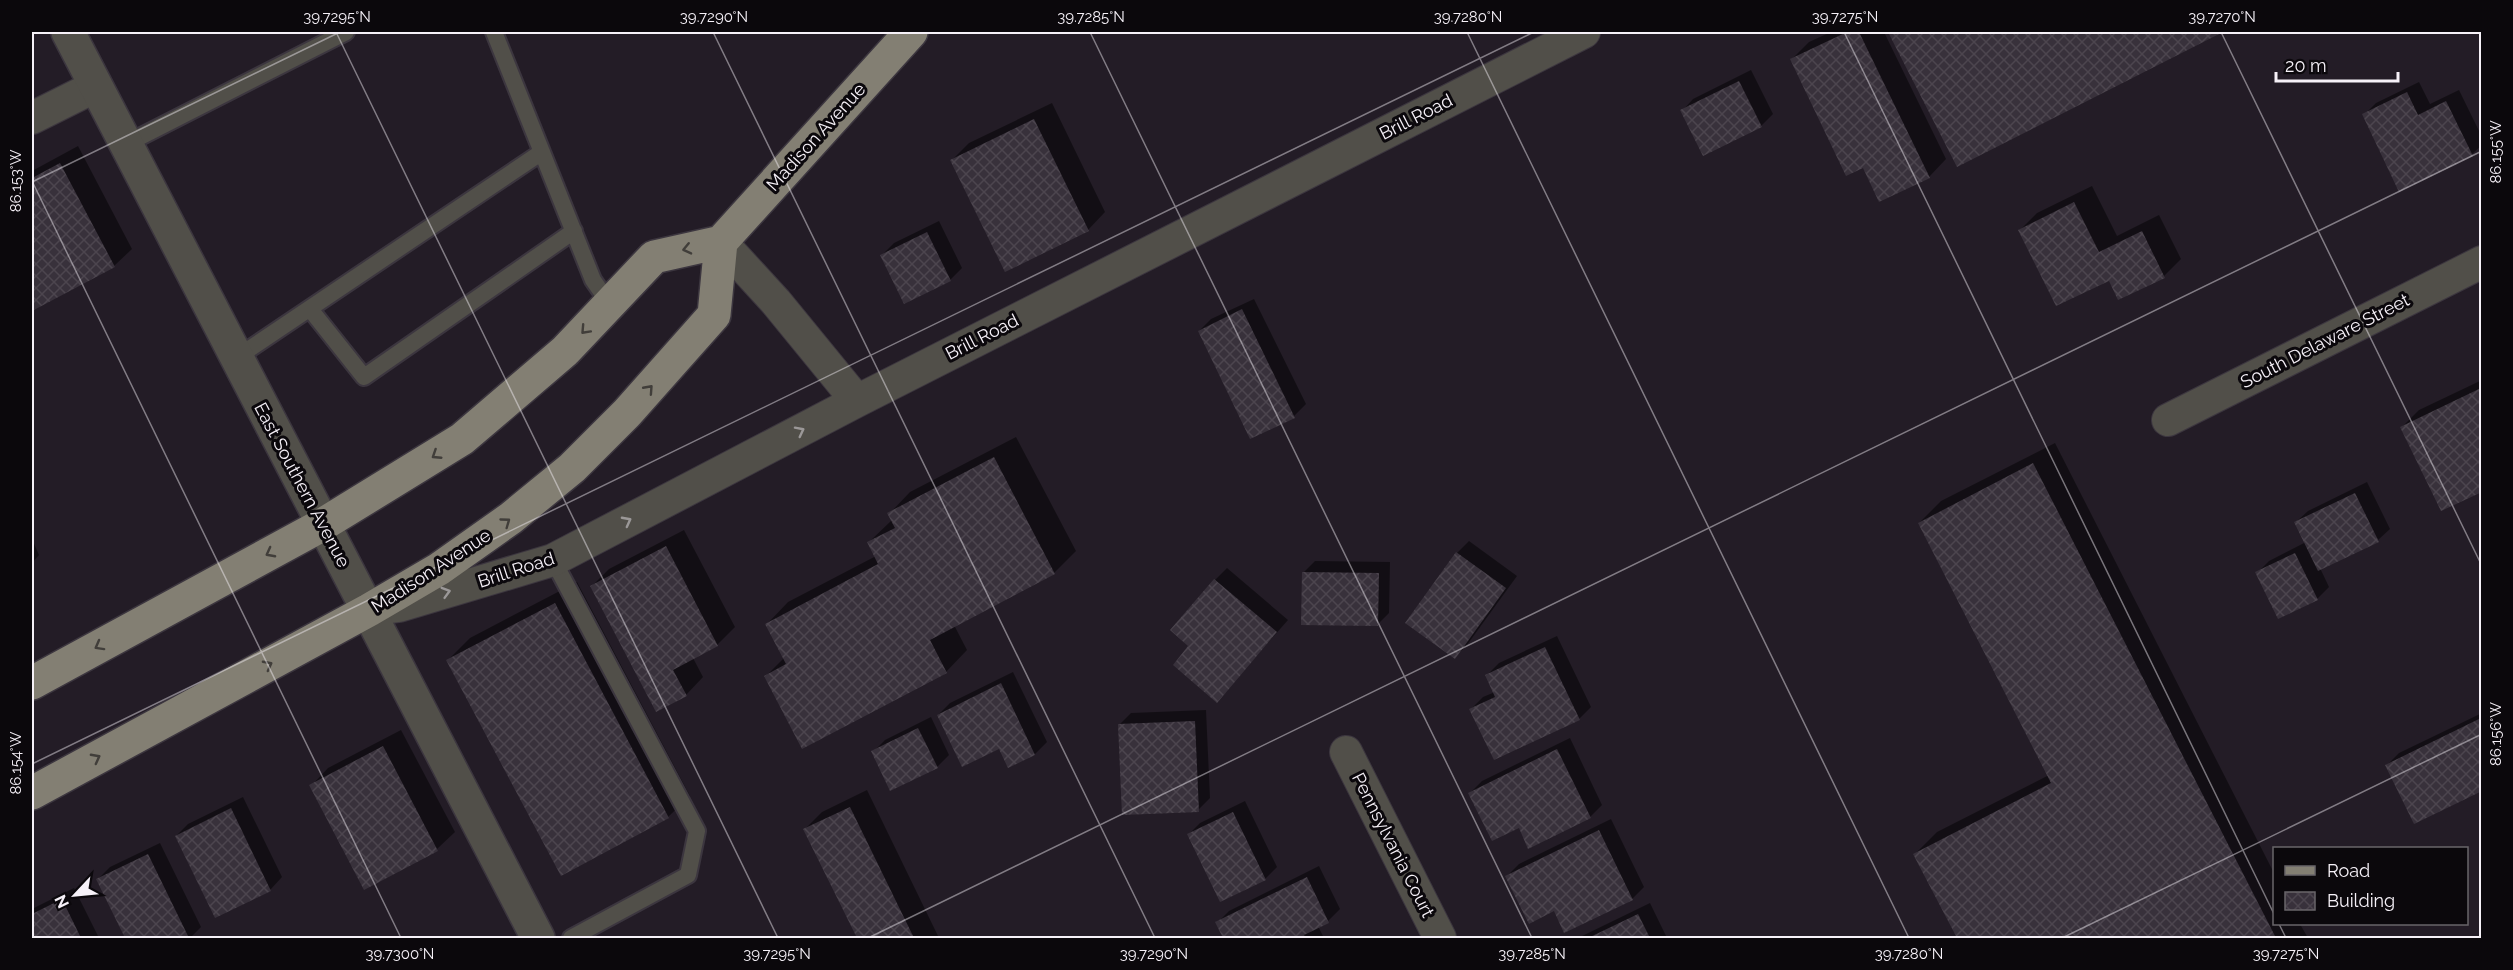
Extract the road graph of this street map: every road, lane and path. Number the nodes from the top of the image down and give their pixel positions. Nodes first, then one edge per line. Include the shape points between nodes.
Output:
1 (68, 32) edge
2 (346, 32) edge
3 (494, 32) edge
4 (911, 32) edge
5 (1584, 32) edge
6 (96, 86) junction
7 (32, 118) edge
8 (126, 144) junction
9 (542, 152) junction
10 (574, 231) junction
11 (721, 242) junction
12 (2481, 261) edge
13 (609, 303) junction
14 (310, 309) junction
15 (236, 358) junction
16 (857, 401) junction
17 (2168, 420) dead end
18 (322, 525) junction
19 (553, 560) junction
20 (369, 610) junction
21 (32, 682) edge
22 (1346, 752) dead end
23 (32, 793) edge
24 (538, 939) edge
25 (571, 939) edge
26 (1440, 939) edge

1 - 6 street, East Southern Avenue
2 - 8 lane
3 - 9 lane
4 - 11 main road, Madison Avenue
5 - 16 street, Brill Road
6 - 7 street
6 - 8 street, East Southern Avenue
8 - 15 street, East Southern Avenue
9 - 10 lane
9 - 14 lane
10 - 13 lane via 593,280
10 - 14 lane via 364,377
11 -> 13 main road via 654,257
11 - 16 street
20 -> 11 main road, Madison Avenue via 440,569 512,518 572,468 627,413 714,315
12 - 17 street, South Delaware Street
13 -> 18 main road via 565,351 462,439
14 - 15 lane
15 - 18 street, East Southern Avenue
19 -> 16 street, Brill Road
18 - 20 street, East Southern Avenue
18 -> 21 main road
20 -> 19 street, Brill Road via 399,606
19 - 25 lane via 697,831 688,875
23 -> 20 main road, Madison Avenue
20 - 24 street, East Southern Avenue
22 - 26 street, Pennsylvania Court

